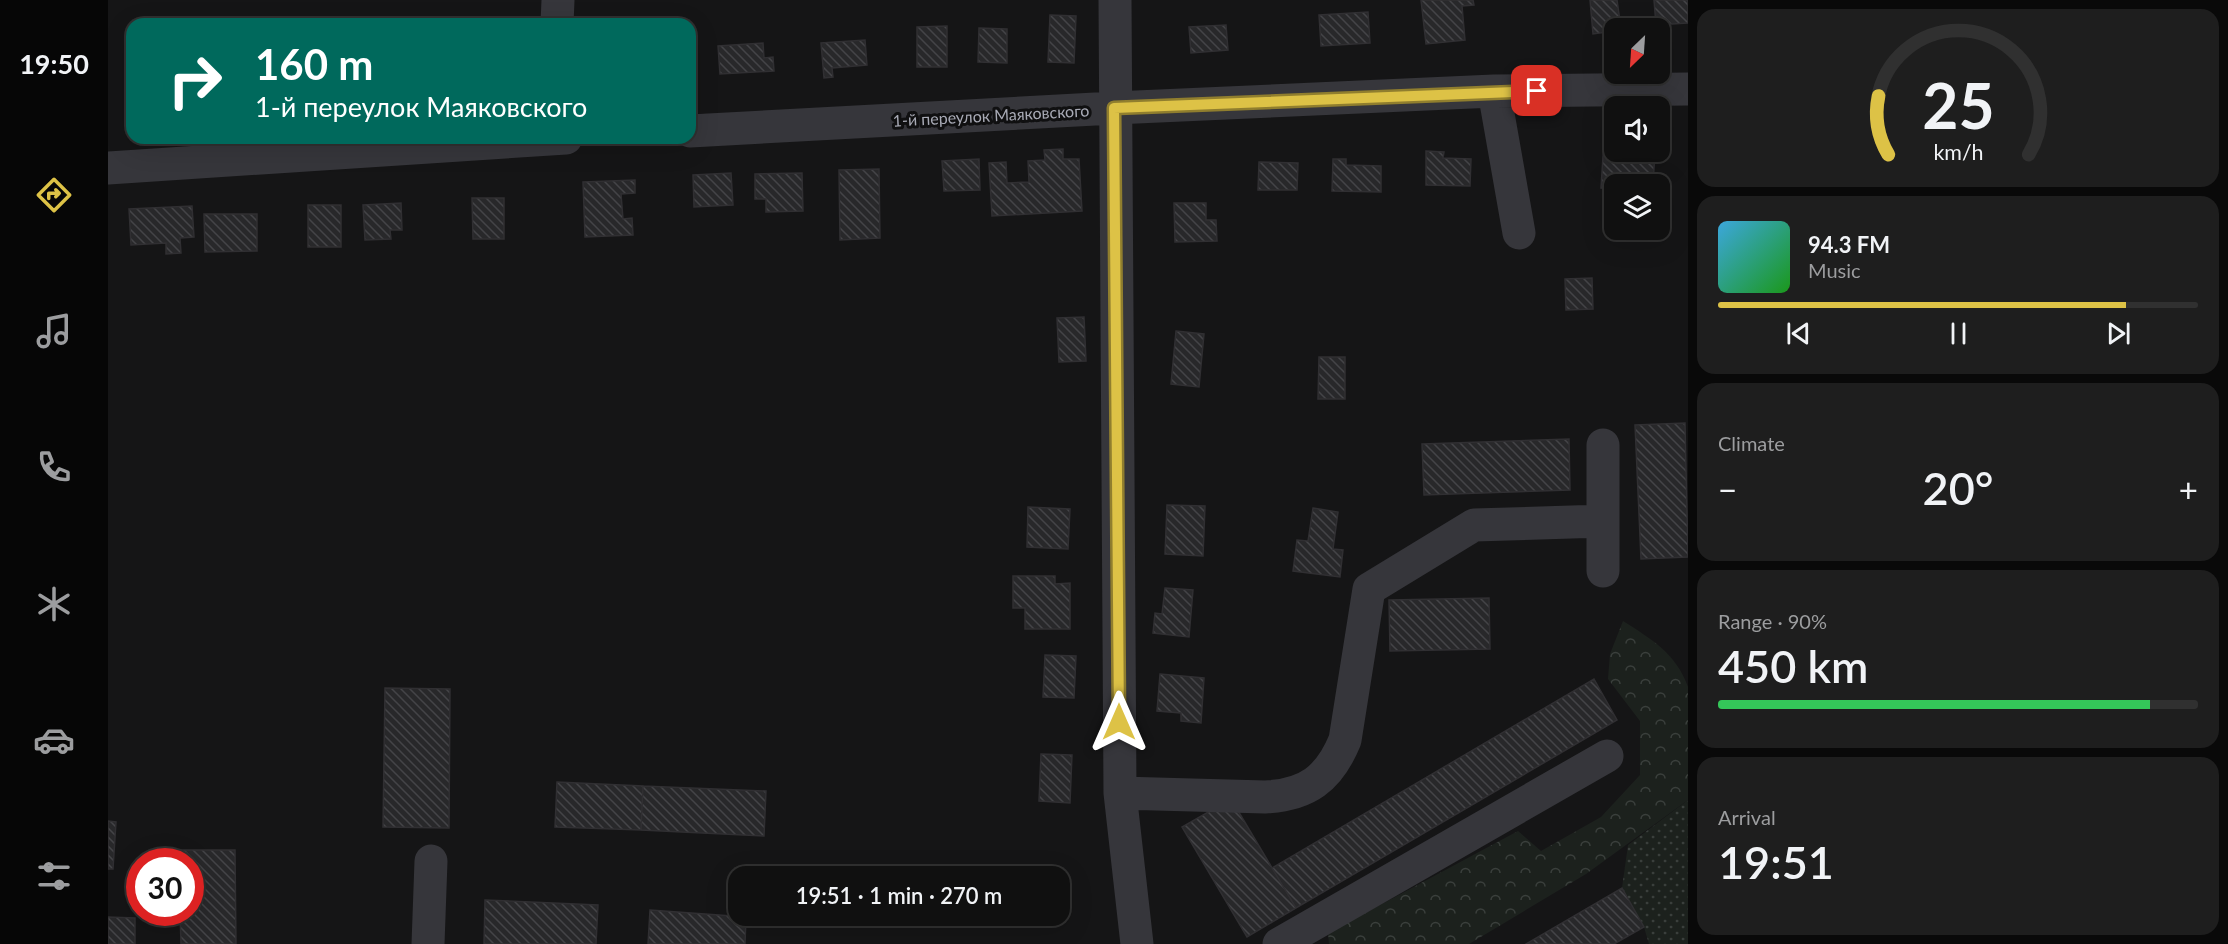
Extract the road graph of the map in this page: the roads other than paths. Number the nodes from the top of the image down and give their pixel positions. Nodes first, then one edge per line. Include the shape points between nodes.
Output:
1 (558, 0) edge
2 (1115, 0) edge
3 (557, 18) edge
4 (1688, 89) edge
5 (1494, 92) junction
6 (1114, 108) junction
7 (696, 131) edge
8 (464, 144) edge
9 (108, 168) edge
10 (1519, 233) dead end
11 (1603, 445) dead end
12 (1603, 521) junction
13 (1603, 571) dead end
14 (1607, 756) dead end
15 (1120, 793) junction
16 (431, 861) dead end
17 (428, 944) edge
18 (1137, 944) edge
19 (1279, 944) edge

1 - 3 street
2 - 6 street
4 - 5 street, 1-й переулок Маяковского
5 - 6 street, 1-й переулок Маяковского
5 - 10 street
6 - 7 street, 1-й переулок Маяковского
6 - 15 street
8 - 9 street
11 - 12 street
12 - 13 street
12 - 15 street via 1474,525 1369,589 1345,740 1326,775 1309,787 1287,796
14 - 19 street
15 - 18 street
16 - 17 street

